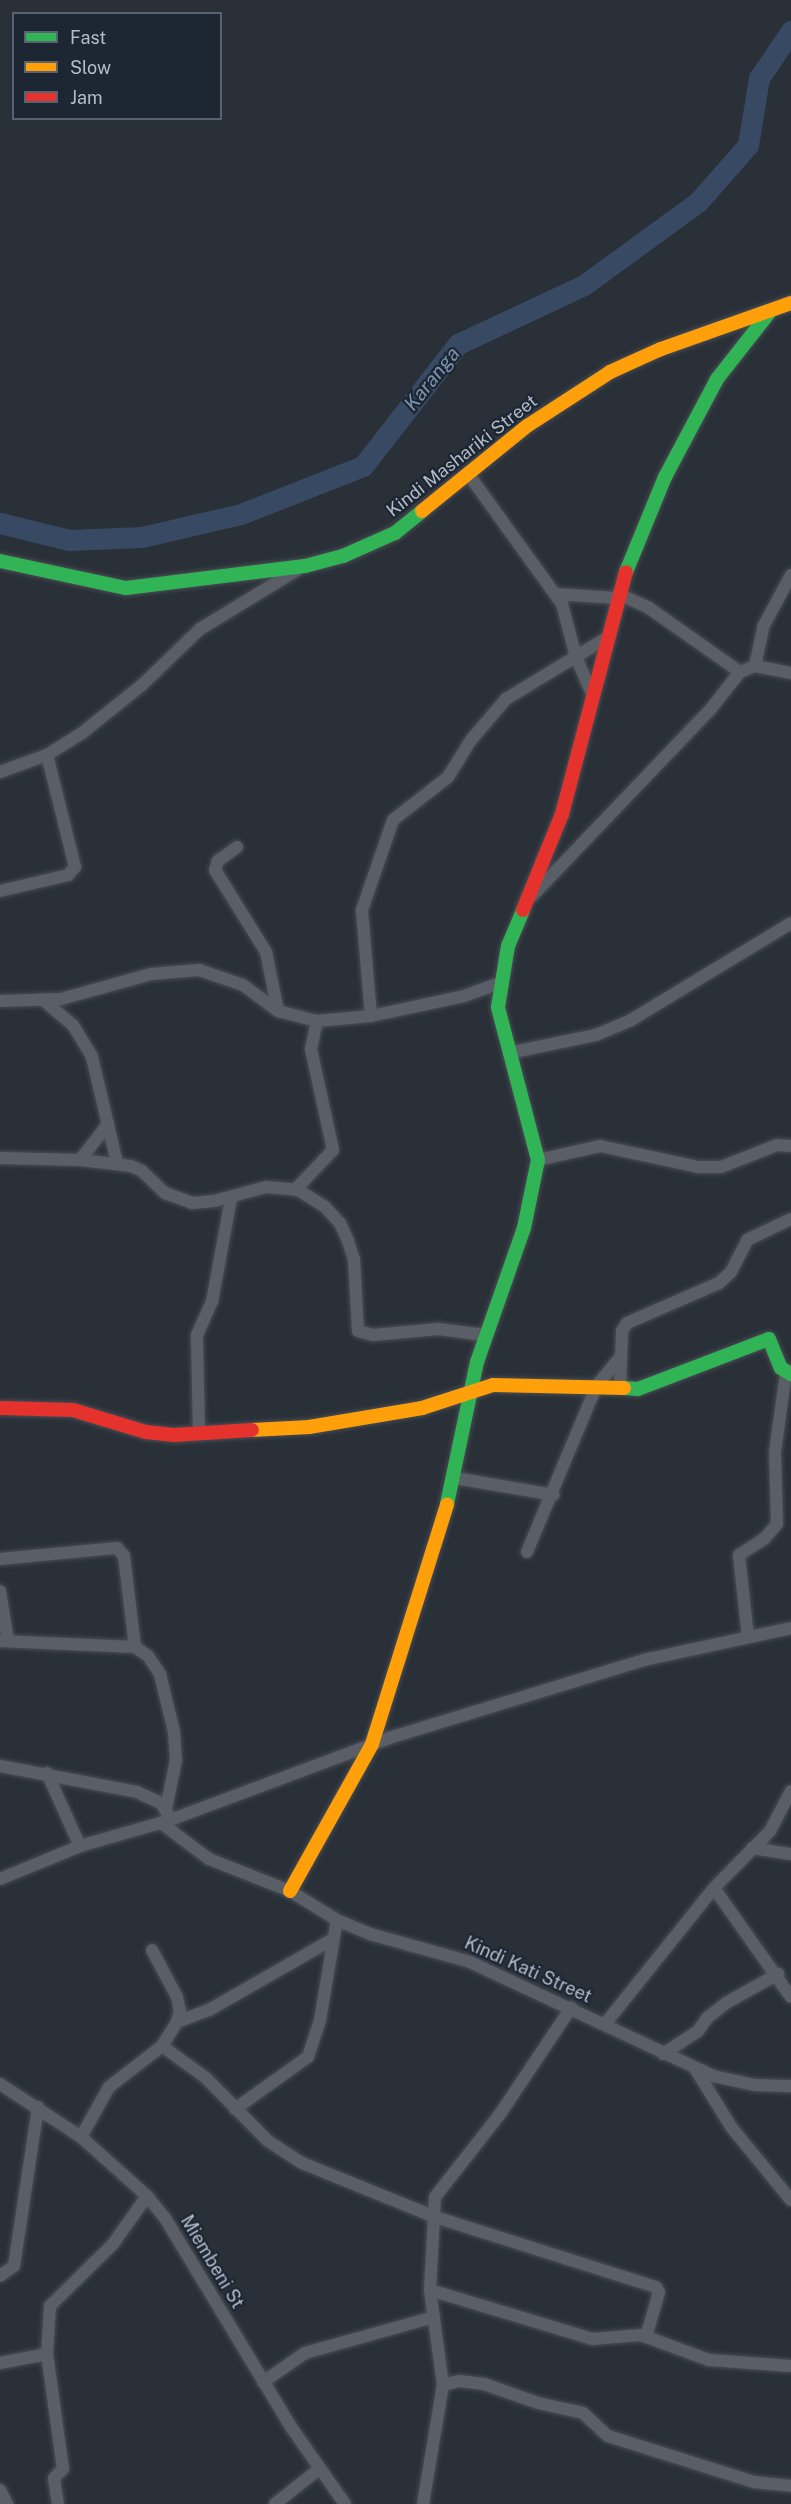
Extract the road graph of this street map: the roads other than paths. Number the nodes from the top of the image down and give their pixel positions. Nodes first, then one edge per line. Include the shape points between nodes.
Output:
1 (791, 303) edge
2 (769, 313) junction
3 (469, 475) junction
4 (0, 561) edge
5 (305, 566) junction
6 (791, 575) edge
7 (555, 594) junction
8 (617, 596) junction
9 (608, 637) junction
10 (576, 657) junction
11 (755, 666) junction
12 (740, 672) junction
13 (791, 673) edge
14 (592, 694) junction
15 (47, 755) junction
16 (0, 772) edge
17 (237, 848) dead end
18 (0, 891) edge
19 (528, 901) junction
20 (791, 923) edge
21 (499, 983) junction
22 (0, 1000) edge
23 (43, 1000) junction
24 (278, 1011) junction
25 (371, 1016) junction
26 (317, 1021) junction
27 (509, 1053) junction
28 (108, 1124) junction
29 (791, 1146) edge
30 (0, 1158) edge
31 (80, 1160) junction
32 (538, 1160) junction
33 (117, 1163) junction
34 (295, 1190) junction
35 (231, 1197) junction
36 (791, 1219) edge
37 (486, 1335) junction
38 (621, 1356) junction
39 (789, 1373) edge
40 (597, 1385) junction
41 (620, 1389) junction
42 (471, 1391) junction
43 (0, 1408) edge
44 (199, 1433) junction
45 (455, 1478) junction
46 (554, 1495) junction
47 (527, 1552) dead end
48 (0, 1559) edge
49 (0, 1591) edge
50 (791, 1628) edge
51 (748, 1636) junction
52 (4, 1641) edge
53 (135, 1647) junction
54 (372, 1744) junction
55 (0, 1766) edge
56 (47, 1773) junction
57 (791, 1791) edge
58 (166, 1817) junction
59 (80, 1846) junction
60 (752, 1848) junction
61 (791, 1854) edge
62 (0, 1879) edge
63 (714, 1888) junction
64 (290, 1891) junction
65 (336, 1920) junction
66 (331, 1940) junction
67 (152, 1950) dead end
68 (778, 1974) junction
69 (791, 1997) edge
70 (571, 2008) junction
71 (177, 2022) junction
72 (605, 2024) junction
73 (162, 2046) junction
74 (663, 2054) junction
75 (696, 2070) junction
76 (0, 2084) edge
77 (791, 2086) edge
78 (38, 2107) junction
79 (235, 2109) junction
80 (81, 2137) junction
81 (147, 2196) junction
82 (791, 2200) edge
83 (435, 2217) junction
84 (0, 2276) edge
85 (430, 2290) junction
86 (434, 2317) junction
87 (646, 2337) junction
88 (47, 2354) junction
89 (0, 2363) edge
90 (791, 2366) edge
91 (263, 2382) junction
92 (443, 2385) junction
93 (319, 2469) junction
94 (791, 2486) edge
95 (0, 2490) edge
96 (7, 2504) edge
97 (58, 2504) edge
98 (275, 2504) edge
99 (345, 2504) edge
100 (423, 2504) edge

1 - 2 street, Kindi Mashariki Street
2 - 3 street, Kindi Mashariki Street via 661,349 610,372 537,419
2 - 8 street via 717,379 665,477
3 - 5 street, Kindi Mashariki Street via 395,532 343,556
3 - 7 street
4 - 5 street, Kindi Mashariki Street via 126,588
5 - 15 street via 200,629 142,685
6 - 11 street via 763,627
7 - 8 street
7 - 10 street via 568,616
8 - 9 street
8 - 12 street via 649,608
9 - 10 street
9 - 14 street
10 - 14 street
10 - 25 street via 506,699 471,740 448,777 393,820 362,910
11 - 12 street
11 - 13 street
12 - 19 street via 710,710
14 - 19 street via 562,814
15 - 16 street
15 - 18 street via 75,867 68,875
17 - 24 street via 218,861 215,870 266,952
19 - 21 street via 508,946
20 - 27 street via 631,1020 596,1035
21 - 25 street via 464,996
21 - 27 street via 498,1007
22 - 23 street
23 - 24 street via 151,974 199,970 243,985
23 - 28 street via 82,1036 92,1057
24 - 26 street
25 - 26 street
26 - 34 street via 311,1049 333,1150
27 - 32 street via 534,1133
28 - 31 street
28 - 33 street
29 - 32 street via 777,1145 721,1167 698,1167 600,1146
30 - 31 street
31 - 33 street
32 - 37 street via 524,1228
33 - 35 street via 142,1171 178,1201
34 - 35 street via 266,1187
34 - 37 street via 325,1207 340,1223 354,1259 358,1331 373,1335 438,1329
35 - 44 street via 212,1302 197,1335
36 - 38 street via 747,1240 731,1272 719,1283 627,1323
37 - 42 street
38 - 40 street
38 - 41 street
39 - 41 street via 769,1339 715,1357 647,1387
39 - 51 street via 775,1452 777,1524 764,1539 739,1555
40 - 41 street
40 - 42 street via 492,1385
40 - 46 street
42 - 44 street via 422,1408 377,1417 309,1427
42 - 45 street
43 - 44 street via 73,1410 146,1432
45 - 46 street
45 - 54 street
46 - 47 street
48 - 53 street via 117,1548 124,1556
49 - 52 street
50 - 51 street
51 - 54 street via 648,1659
52 - 53 street
53 - 58 street via 148,1656 160,1674 170,1710 176,1760
54 - 58 street
54 - 64 street
55 - 56 street, Kindi Kati Street
56 - 58 street, Kindi Kati Street via 137,1792
56 - 59 street
57 - 60 street via 781,1816
58 - 59 street
58 - 64 street, Kindi Kati Street via 209,1859
59 - 62 street
60 - 61 street
60 - 63 street
63 - 68 street
63 - 72 street
64 - 65 street, Kindi Kati Street
65 - 66 street
65 - 70 street, Kindi Kati Street via 370,1934 470,1962
66 - 71 street via 208,2010
66 - 79 street via 320,2020 308,2057
67 - 71 street via 177,1997
68 - 69 street
68 - 74 street via 726,2003 698,2031
70 - 72 street, Kindi Kati Street
70 - 83 street via 500,2114 439,2190
71 - 73 street
72 - 74 street, Kindi Kati Street
73 - 79 street via 206,2078
73 - 80 street via 109,2087
74 - 75 street, Kindi Kati Street
75 - 77 street, Kindi Kati Street via 730,2082
75 - 82 street via 732,2128
76 - 78 street, Miembeni St
78 - 80 street, Miembeni St
78 - 84 street via 14,2266
79 - 83 street via 268,2141 302,2163
80 - 81 street, Miembeni St
81 - 88 street via 113,2244 53,2300 48,2314
81 - 91 street, Miembeni St via 165,2218
83 - 85 street
83 - 87 street via 656,2287 659,2292
85 - 86 street
85 - 87 street via 592,2339
86 - 91 street via 305,2353
86 - 92 street
87 - 90 street via 709,2360
88 - 89 street
88 - 97 street via 63,2469 54,2478
91 - 93 street, Miembeni St
92 - 94 street via 459,2381 484,2384 538,2403 583,2413 608,2436 754,2482
92 - 100 street
93 - 98 street
93 - 99 street, Miembeni St
95 - 96 street

